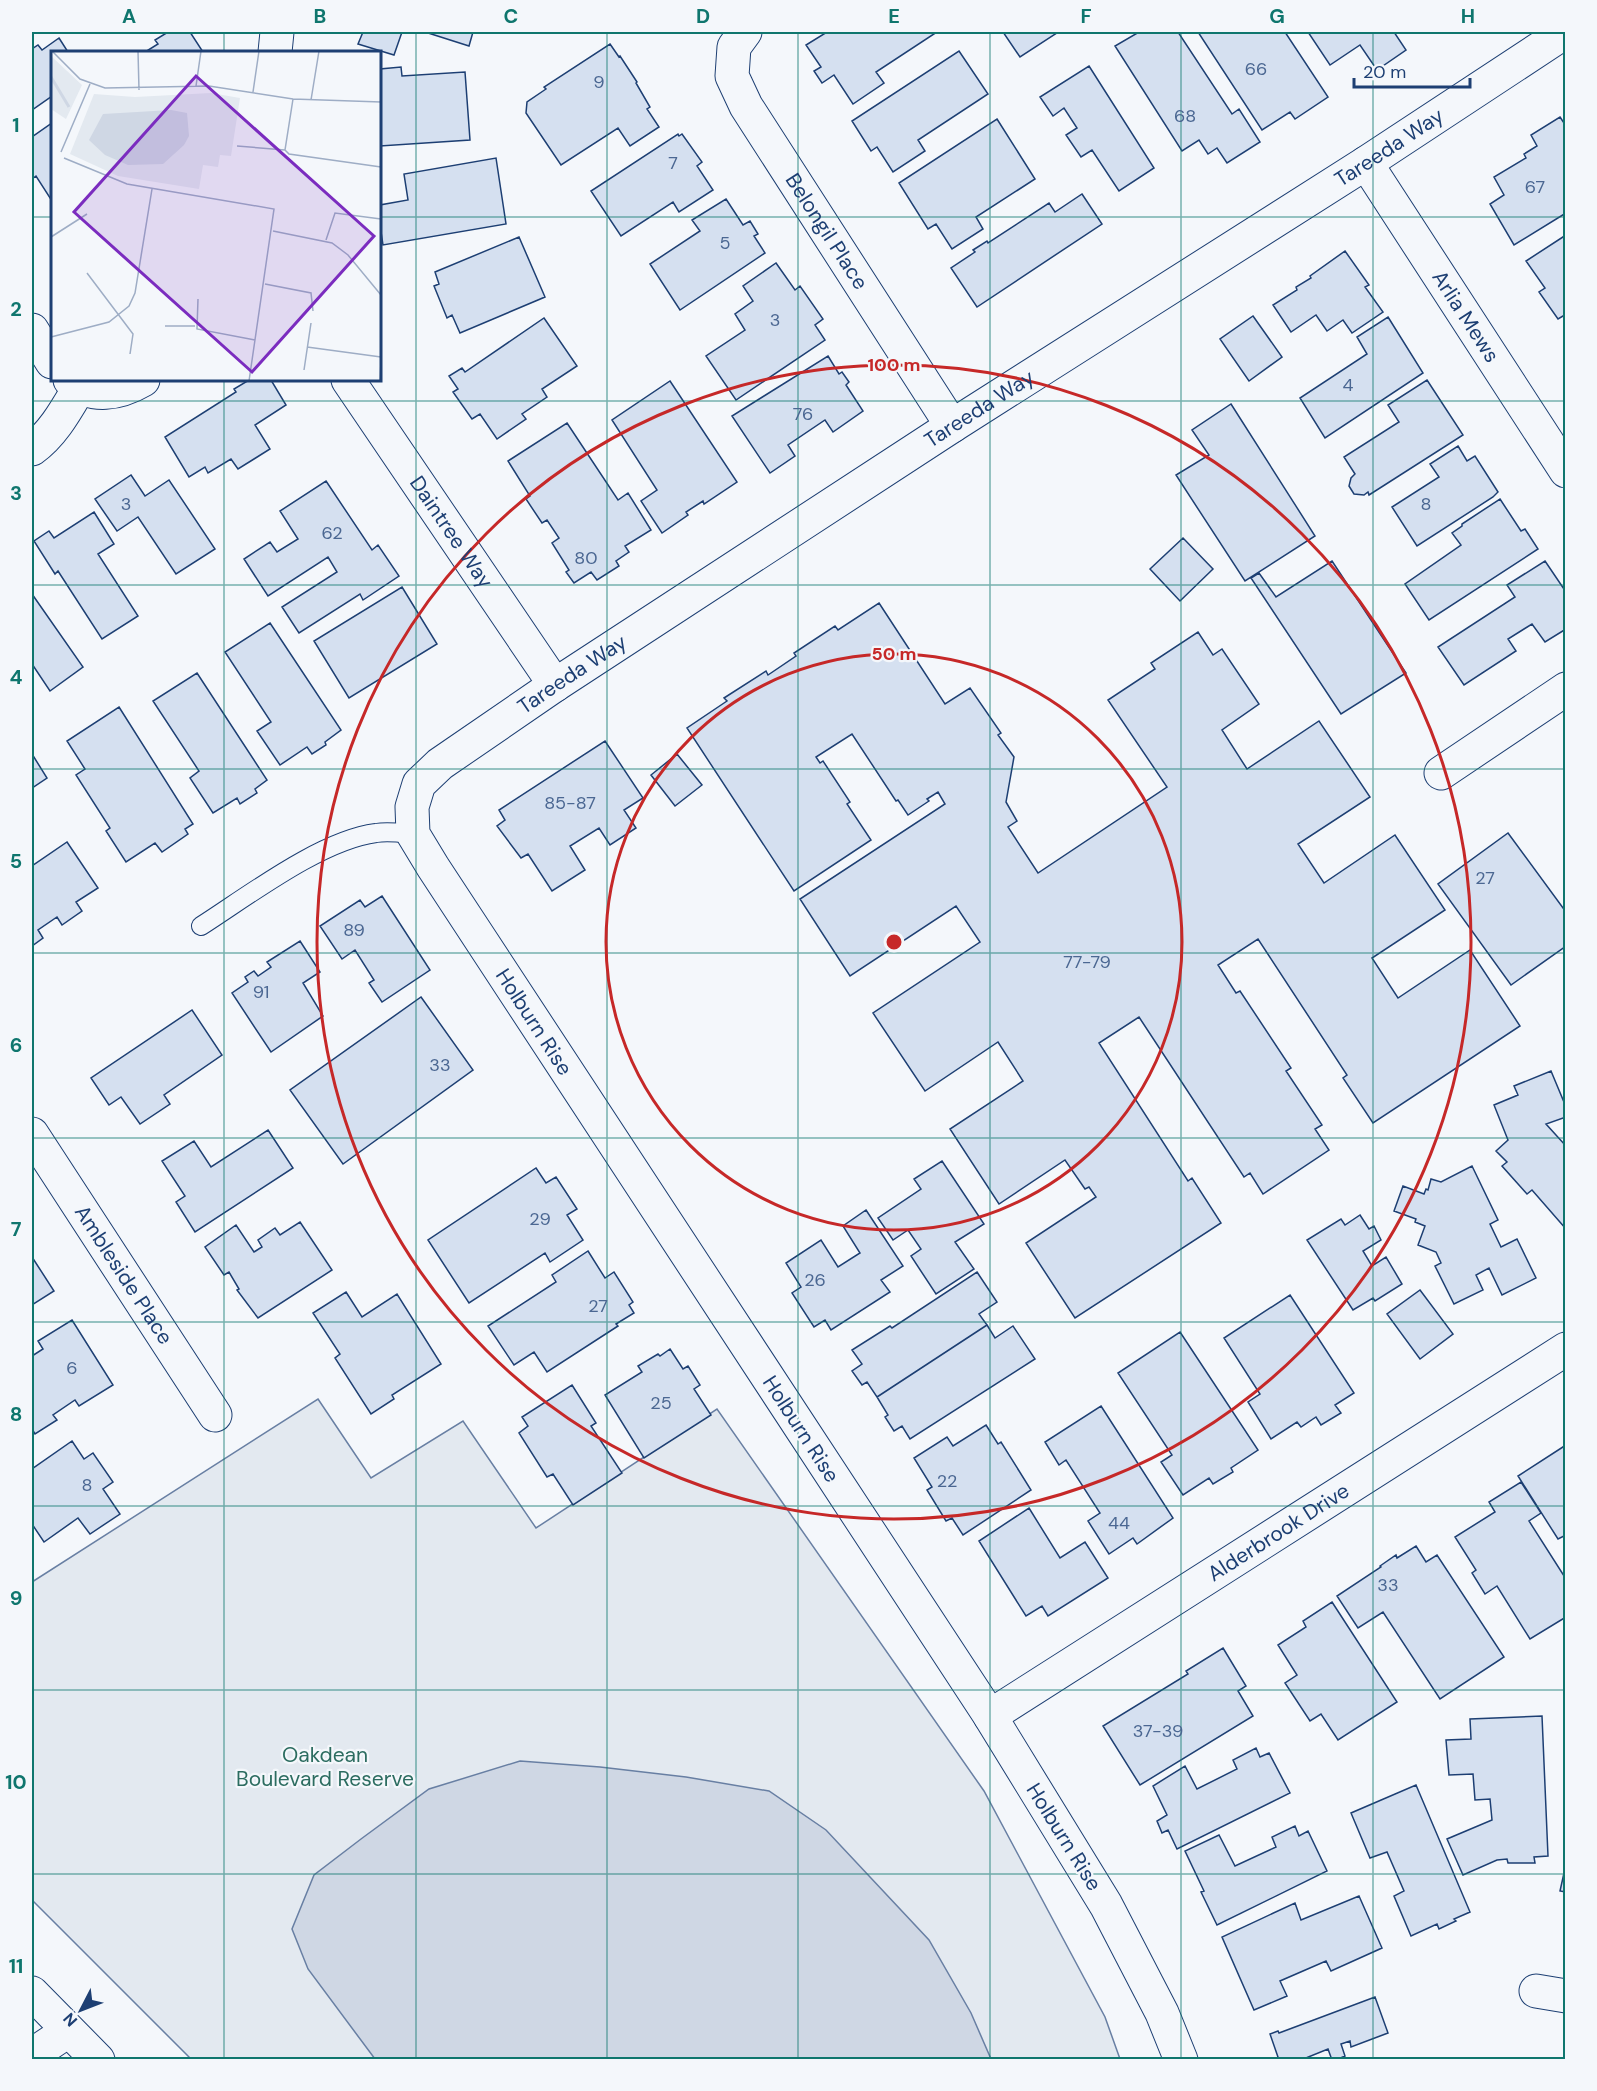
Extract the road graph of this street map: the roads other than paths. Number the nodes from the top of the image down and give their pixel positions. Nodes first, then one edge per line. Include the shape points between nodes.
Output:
1 (277, 32) edge
2 (745, 32) edge
3 (1564, 32) edge
4 (275, 51) edge
5 (1366, 163) junction
6 (32, 330) edge
7 (51, 360) edge
8 (141, 381) edge
9 (349, 381) edge
10 (74, 384) edge
11 (952, 426) junction
12 (32, 449) edge
13 (1566, 471) edge
14 (555, 685) junction
15 (1566, 689) edge
16 (1441, 773) dead end
17 (413, 820) junction
18 (201, 926) dead end
19 (32, 1134) edge
20 (1566, 1349) edge
21 (215, 1415) dead end
22 (990, 1716) junction
23 (32, 1993) edge
24 (68, 2031) junction
25 (32, 2055) edge
26 (98, 2060) edge
27 (1181, 2060) edge

1 - 4 street
2 - 11 street, Belongil Place via 734,47 732,75 746,106
3 - 5 street, Tareeda Way
5 - 11 street, Tareeda Way
5 - 13 street, Arlia Mews
6 - 7 street
8 - 10 street via 104,394
9 - 14 street, Daintree Way
10 - 12 street via 63,416
11 - 14 street, Tareeda Way
14 - 17 street, Tareeda Way via 440,764 419,784
15 - 16 street
17 - 18 lane via 321,851
17 - 22 street, Holburn Rise via 446,887
19 - 21 street, Ambleside Place
20 - 22 street, Alderbrook Drive
22 - 27 street, Holburn Rise via 1106,1905 1162,2013
23 - 24 street
24 - 25 street
24 - 26 street

